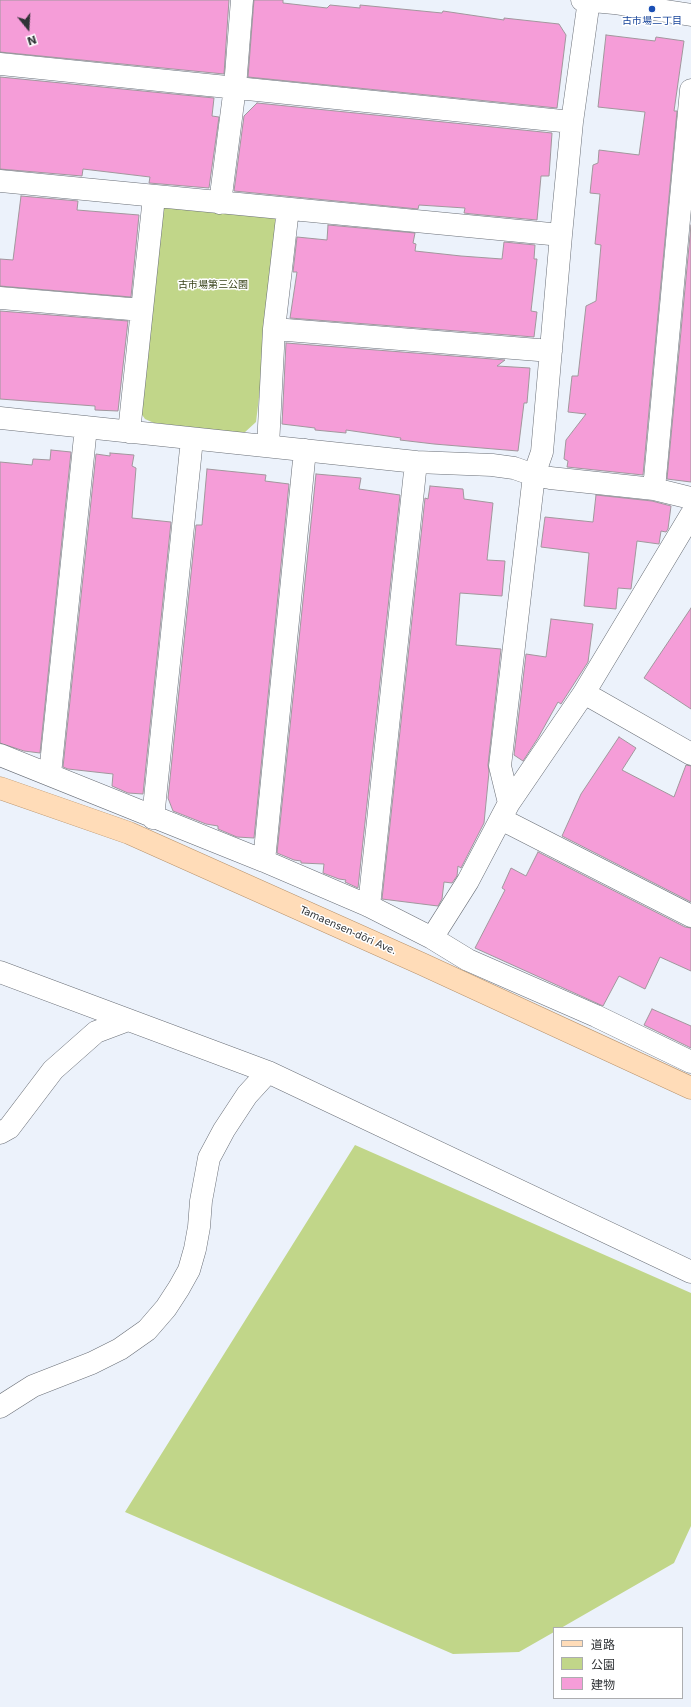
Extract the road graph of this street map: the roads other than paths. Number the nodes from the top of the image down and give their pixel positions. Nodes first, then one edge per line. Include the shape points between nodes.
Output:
1 (242, 0) edge
2 (587, 1) edge
3 (691, 15) edge
4 (0, 64) edge
5 (235, 87) junction
6 (691, 90) edge
7 (572, 122) junction
8 (0, 181) edge
9 (154, 197) junction
10 (220, 203) junction
11 (288, 209) junction
12 (561, 235) junction
13 (0, 298) edge
14 (142, 310) junction
15 (274, 329) junction
16 (551, 351) junction
17 (0, 418) edge
18 (86, 427) junction
19 (129, 432) junction
20 (192, 439) junction
21 (268, 446) junction
22 (305, 450) junction
23 (416, 462) junction
24 (534, 475) junction
25 (654, 489) junction
26 (691, 498) edge
27 (691, 515) edge
28 (584, 693) junction
29 (691, 754) edge
30 (0, 755) edge
31 (50, 774) junction
32 (0, 788) edge
33 (505, 811) junction
34 (153, 818) junction
35 (264, 861) junction
36 (370, 906) junction
37 (691, 916) edge
38 (432, 938) junction
39 (0, 972) edge
40 (128, 1020) junction
41 (691, 1062) edge
42 (268, 1072) junction
43 (691, 1088) edge
44 (0, 1133) edge
45 (691, 1272) edge
46 (0, 1407) edge

1 - 5 street
2 - 3 street
2 - 7 street
4 - 5 street
5 - 7 street
5 - 10 street
6 - 25 street
7 - 12 street
8 - 9 street
9 - 10 street
9 - 14 street
10 - 11 street
11 - 12 street
11 - 15 street
12 - 16 street
13 - 14 street
14 - 19 street
15 - 16 street
15 - 21 street
16 - 24 street via 542,452
17 - 18 street
18 - 19 street
18 - 31 street
19 - 20 street
20 - 21 street
20 - 34 street
21 - 22 street
22 - 23 street
22 - 35 street
23 - 24 street via 492,465 514,468
23 - 36 street
24 - 25 street
24 - 33 street via 500,766
25 - 26 street
27 - 28 street
28 - 29 street
28 - 33 street
30 - 31 street
31 - 34 street
32 - 43 main road, Tamaensen-dōri Ave. via 129,833
33 - 37 street
33 - 38 street via 468,881
34 - 35 street
35 - 36 street
36 - 38 street
38 - 41 street via 468,960 596,1016
39 - 40 street
40 - 42 street
40 - 44 street via 96,1032 53,1070 9,1128
42 - 45 street
42 - 46 street via 247,1095 209,1158 195,1249 189,1270 166,1308 147,1330 120,1349 33,1386

